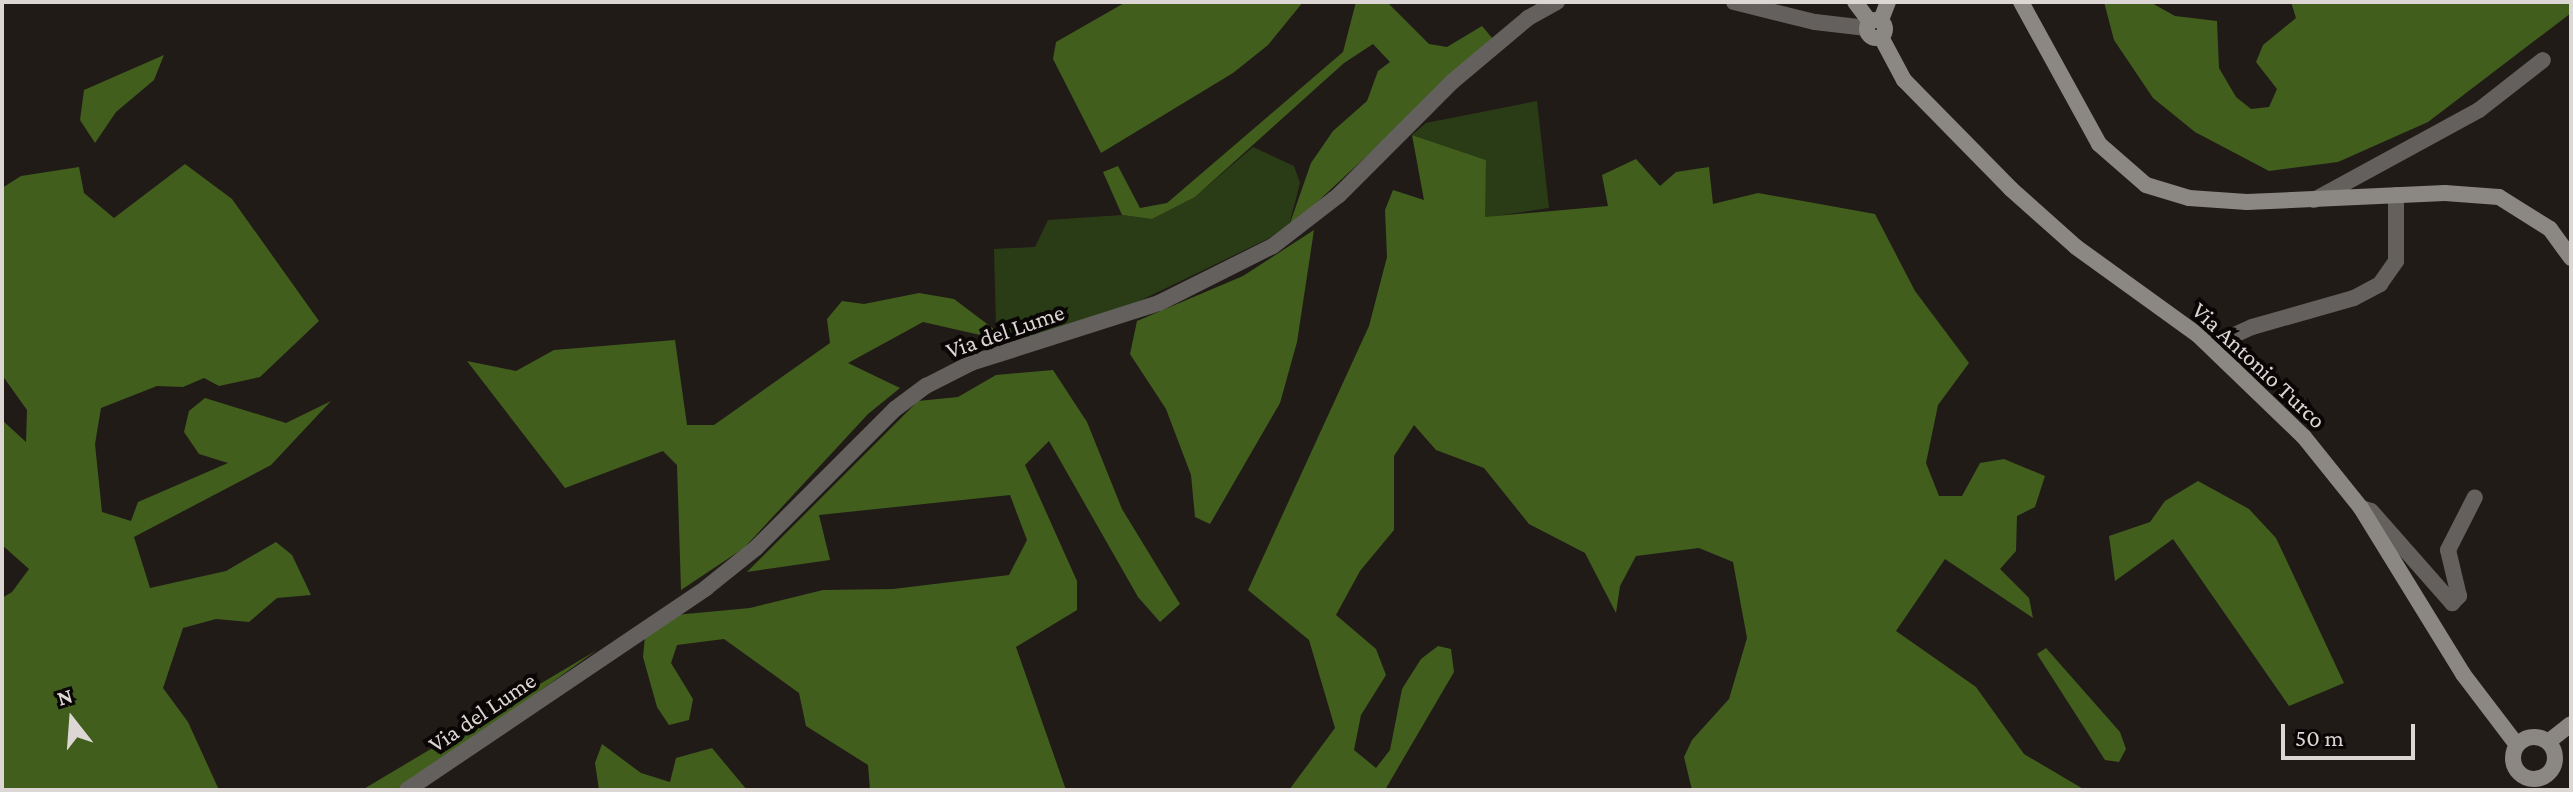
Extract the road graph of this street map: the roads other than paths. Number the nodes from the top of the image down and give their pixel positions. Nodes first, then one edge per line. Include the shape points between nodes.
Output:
1 (1557, 2) edge
2 (1734, 2) edge
3 (1855, 2) edge
4 (1888, 2) edge
5 (2021, 2) edge
6 (1875, 27) junction
7 (2543, 60) dead end
8 (2396, 195) junction
9 (2314, 200) junction
10 (2571, 258) edge
11 (2210, 346) junction
12 (2475, 497) dead end
13 (2361, 508) junction
14 (2571, 724) edge
15 (2548, 742) junction
16 (2517, 745) junction
17 (2523, 783) edge
18 (2548, 783) edge
19 (407, 790) edge

1 - 19 street, Via del Lume via 1528,18 1453,81 1339,195 1273,246 1159,303 971,363 926,386 895,409 719,578
2 - 6 street via 1815,22
3 - 6 street, Via Antonio Turco
4 - 6 street
5 - 9 street via 2084,120 2128,174 2189,198
6 - 11 street, Via Antonio Turco via 1904,80 2011,189 2076,247
7 - 9 street via 2479,110
8 - 9 street
8 - 10 street via 2499,197 2550,229
8 - 11 street via 2396,261 2380,284 2354,298 2252,327
11 - 13 street, Via Antonio Turco via 2297,429
12 - 13 street via 2448,550 2459,596 2452,603 2371,511
13 - 16 street, Via Antonio Turco via 2463,674
14 - 15 street
15 - 16 street via 2526,738
15 - 18 street via 2554,766
16 - 17 street via 2515,768
17 - 18 street

